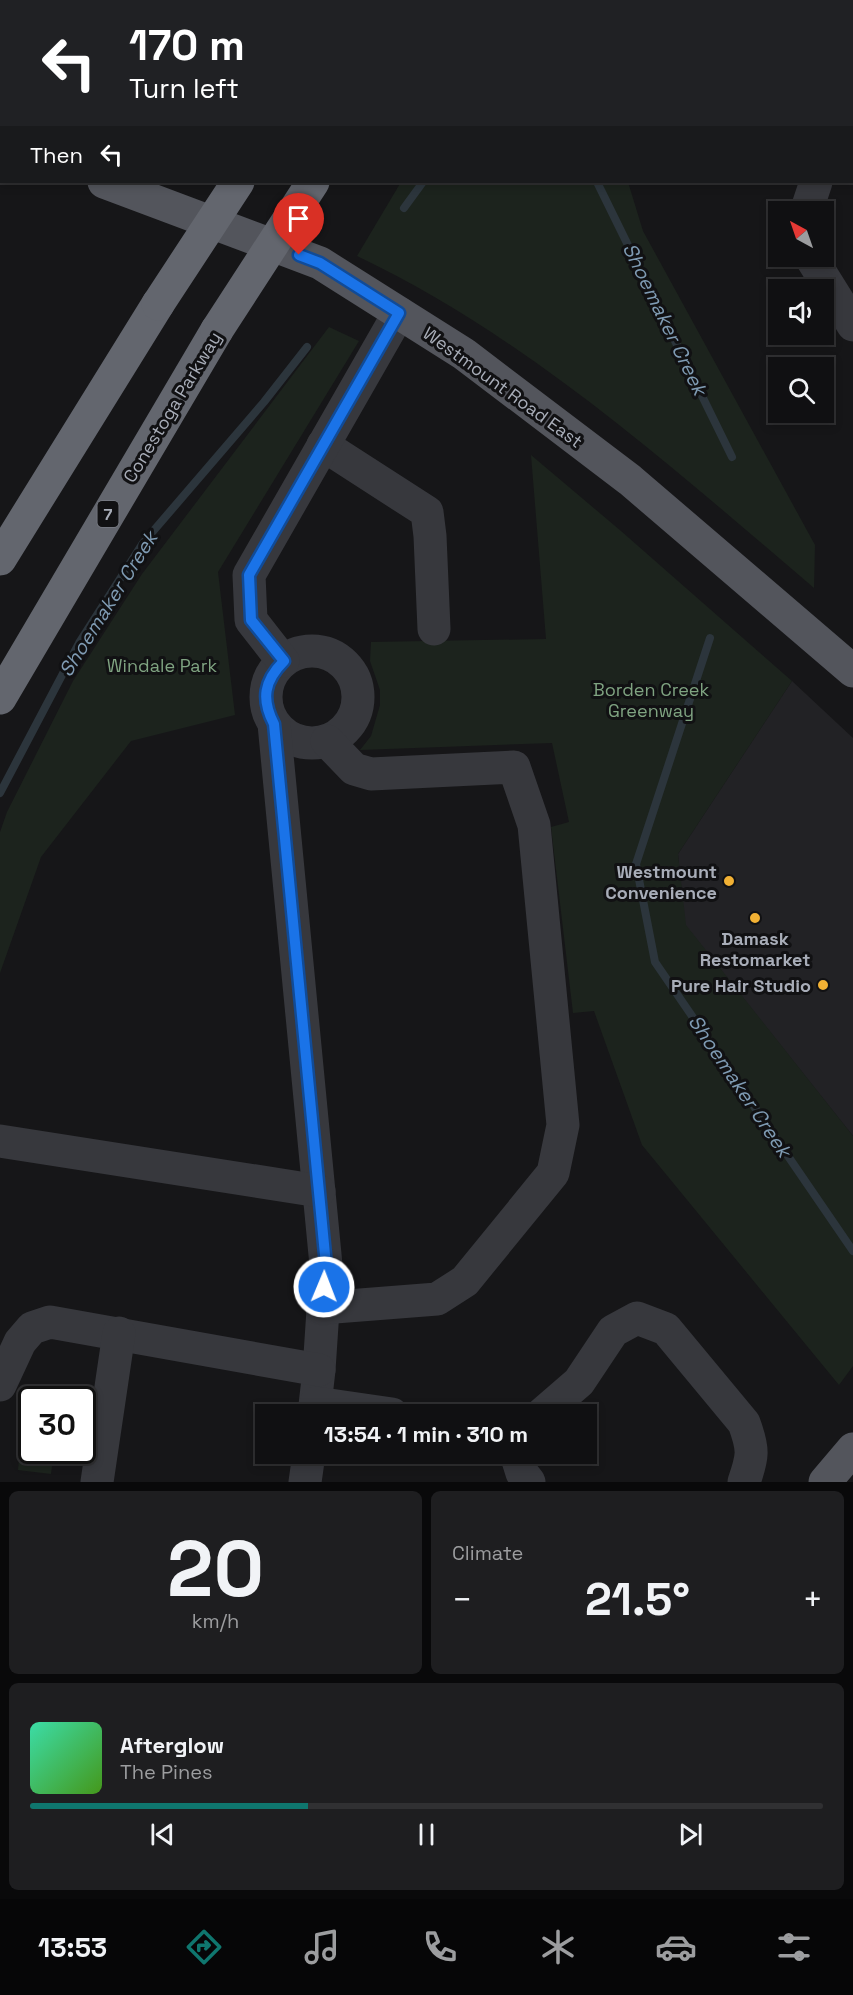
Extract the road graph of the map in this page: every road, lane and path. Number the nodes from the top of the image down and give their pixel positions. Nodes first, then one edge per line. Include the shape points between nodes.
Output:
1 (107, 183) edge
2 (237, 183) edge
3 (312, 183) edge
4 (816, 183) edge
5 (810, 201) edge
6 (817, 267) edge
7 (399, 313) junction
8 (853, 325) edge
9 (323, 445) junction
10 (0, 559) edge
11 (434, 629) dead end
12 (284, 661) junction
13 (853, 671) edge
14 (0, 698) edge
15 (274, 724) junction
16 (327, 741) junction
17 (0, 1141) edge
18 (319, 1191) junction
19 (322, 1308) junction
20 (119, 1333) junction
21 (319, 1370) junction
22 (0, 1386) edge
23 (316, 1404) edge
24 (554, 1404) edge
25 (853, 1449) edge
26 (308, 1464) edge
27 (519, 1464) edge
28 (97, 1482) edge
29 (305, 1482) edge
30 (529, 1482) edge
31 (744, 1482) edge
32 (825, 1482) edge

1 - 7 main road, Westmount Road East via 320,263
2 - 10 highway, bridge
3 - 14 highway, Conestoga Parkway / 7, bridge via 217,330
4 - 5 street
6 - 8 street
7 - 9 street
7 - 13 main road, Westmount Road East via 464,354 630,480
9 - 11 street via 427,512
9 - 12 street via 249,575 251,620
12 - 15 street via 274,671 266,691
12 - 16 street via 310,651 325,653 338,659 355,682 358,696 350,723
15 - 16 street via 284,735 298,741
15 - 18 street
16 - 19 street via 354,769 371,774 514,768 534,825 563,1125 553,1173 465,1281 437,1299
17 - 18 street
18 - 19 street via 326,1265
19 - 21 street
20 - 21 street
20 - 22 street via 50,1322 32,1328 20,1342
20 - 28 street
21 - 23 street
24 - 31 street via 579,1382 614,1331 637,1318 666,1329 744,1423 752,1457
25 - 32 main road
26 - 29 street
27 - 30 street

